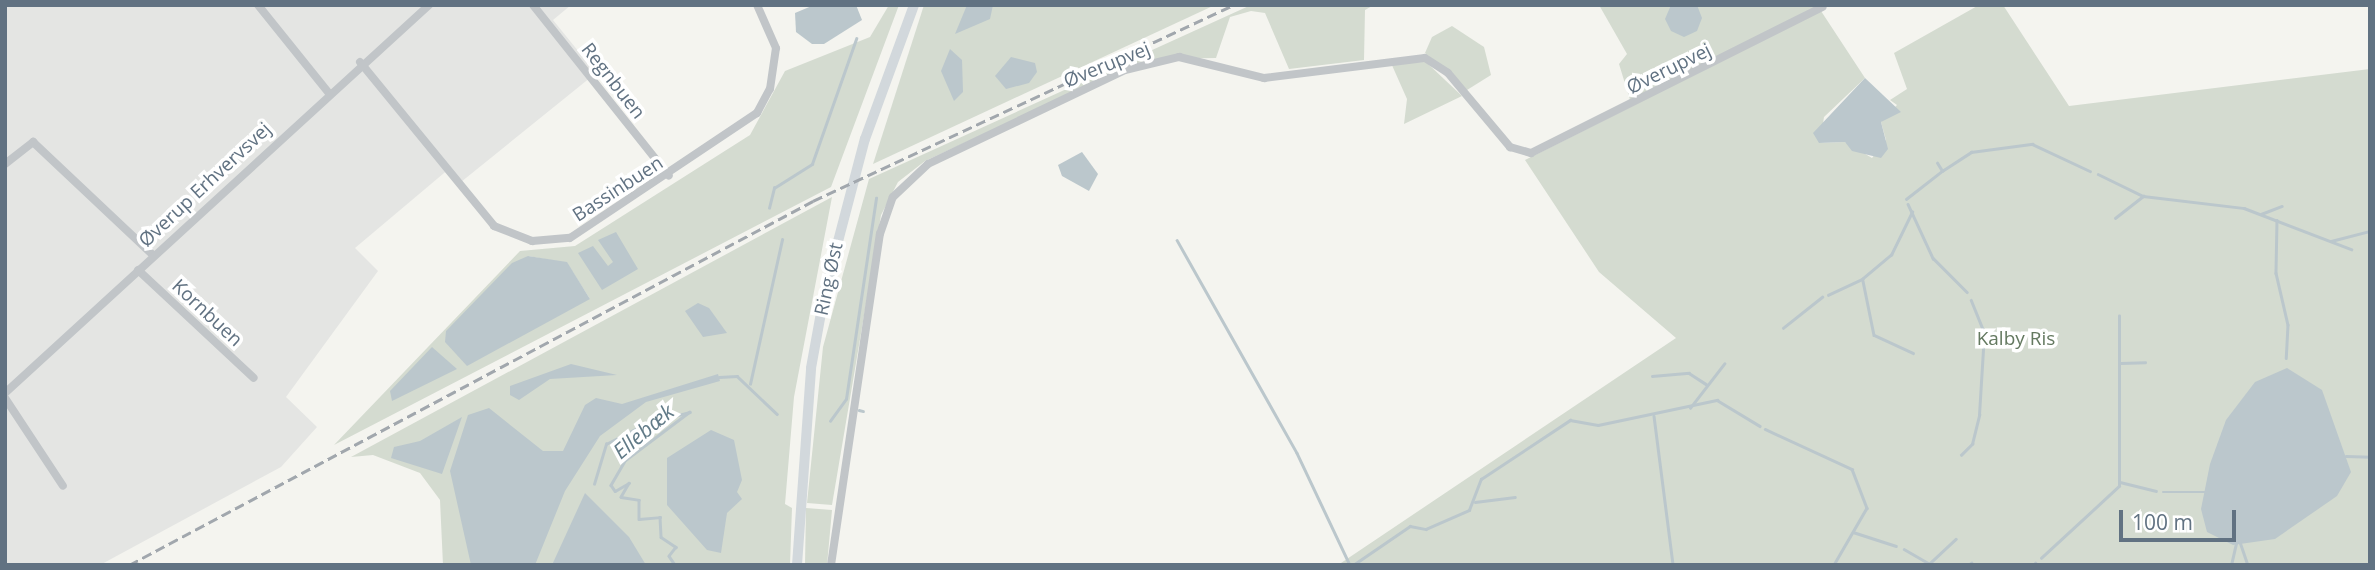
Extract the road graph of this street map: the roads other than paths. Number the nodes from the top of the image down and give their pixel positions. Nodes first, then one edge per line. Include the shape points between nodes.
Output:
1 (258, 5) edge
2 (429, 5) edge
3 (533, 5) edge
4 (757, 5) edge
5 (914, 5) edge
6 (1822, 7) dead end
7 (359, 62) junction
8 (328, 92) junction
9 (5, 164) edge
10 (669, 176) junction
11 (153, 255) junction
12 (138, 270) junction
13 (254, 378) dead end
14 (5, 393) edge
15 (5, 398) edge
16 (63, 486) dead end
17 (797, 565) edge
18 (831, 565) edge

1 - 8 street
2 - 7 street, Øverup Erhvervsvej
3 - 10 street, Regnbuen
4 - 10 street, Bassinbuen via 776,48 770,89 740,129
5 - 17 main road, Ring Øst via 865,139 841,225 811,368
6 - 18 street, Øverupvej via 1531,153 1510,147 1448,73 1425,58 1264,78 1179,57 1125,70 928,163 893,197 880,234
7 - 8 street, Øverup Erhvervsvej
7 - 10 street, Bassinbuen via 477,211 514,236 570,238
8 - 11 street, Øverup Erhvervsvej
9 - 11 street via 33,142
11 - 12 street, Øverup Erhvervsvej
12 - 13 street, Kornbuen
12 - 14 street, Øverup Erhvervsvej
15 - 16 street

